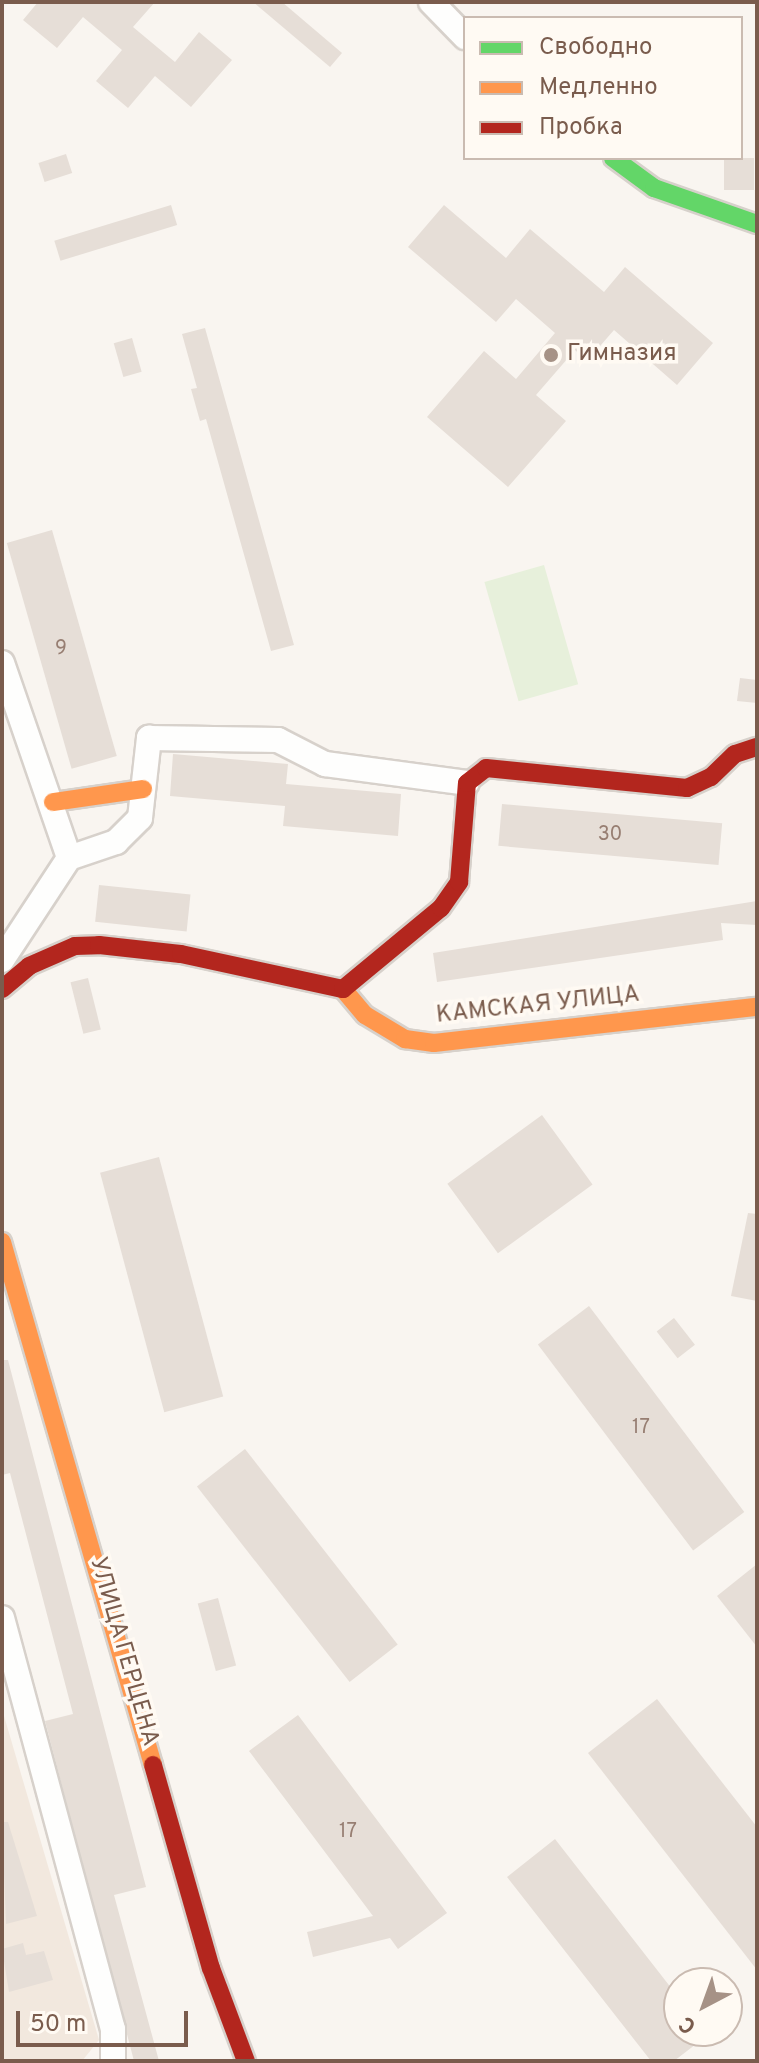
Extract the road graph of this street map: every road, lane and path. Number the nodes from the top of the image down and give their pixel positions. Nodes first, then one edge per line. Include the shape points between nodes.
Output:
1 (431, 2) edge
2 (463, 35) edge
3 (616, 160) edge
4 (757, 224) edge
5 (2, 663) edge
6 (757, 747) edge
7 (467, 783) junction
8 (143, 789) junction
9 (53, 802) junction
10 (69, 858) junction
11 (2, 960) edge
12 (2, 989) edge
13 (343, 989) junction
14 (757, 1007) edge
15 (2, 1242) edge
16 (2, 1618) edge
17 (113, 2061) edge
18 (246, 2061) edge

1 - 2 street
3 - 4 street via 654,188
5 - 9 street
6 - 7 street via 735,754 711,777 687,788 486,768
7 - 8 street via 325,764 278,740 149,738
7 - 13 street via 459,882 441,908
8 - 9 street
8 - 10 street via 140,818 116,842
9 - 10 street
10 - 11 street
12 - 13 street via 41,961 75,946 99,945 194,956
13 - 14 street, КАМСКАЯ УЛИЦА via 365,1015 405,1039 434,1043
15 - 18 street, УЛИЦА ГЕРЦЕНА via 211,1968
16 - 17 street via 113,2029

